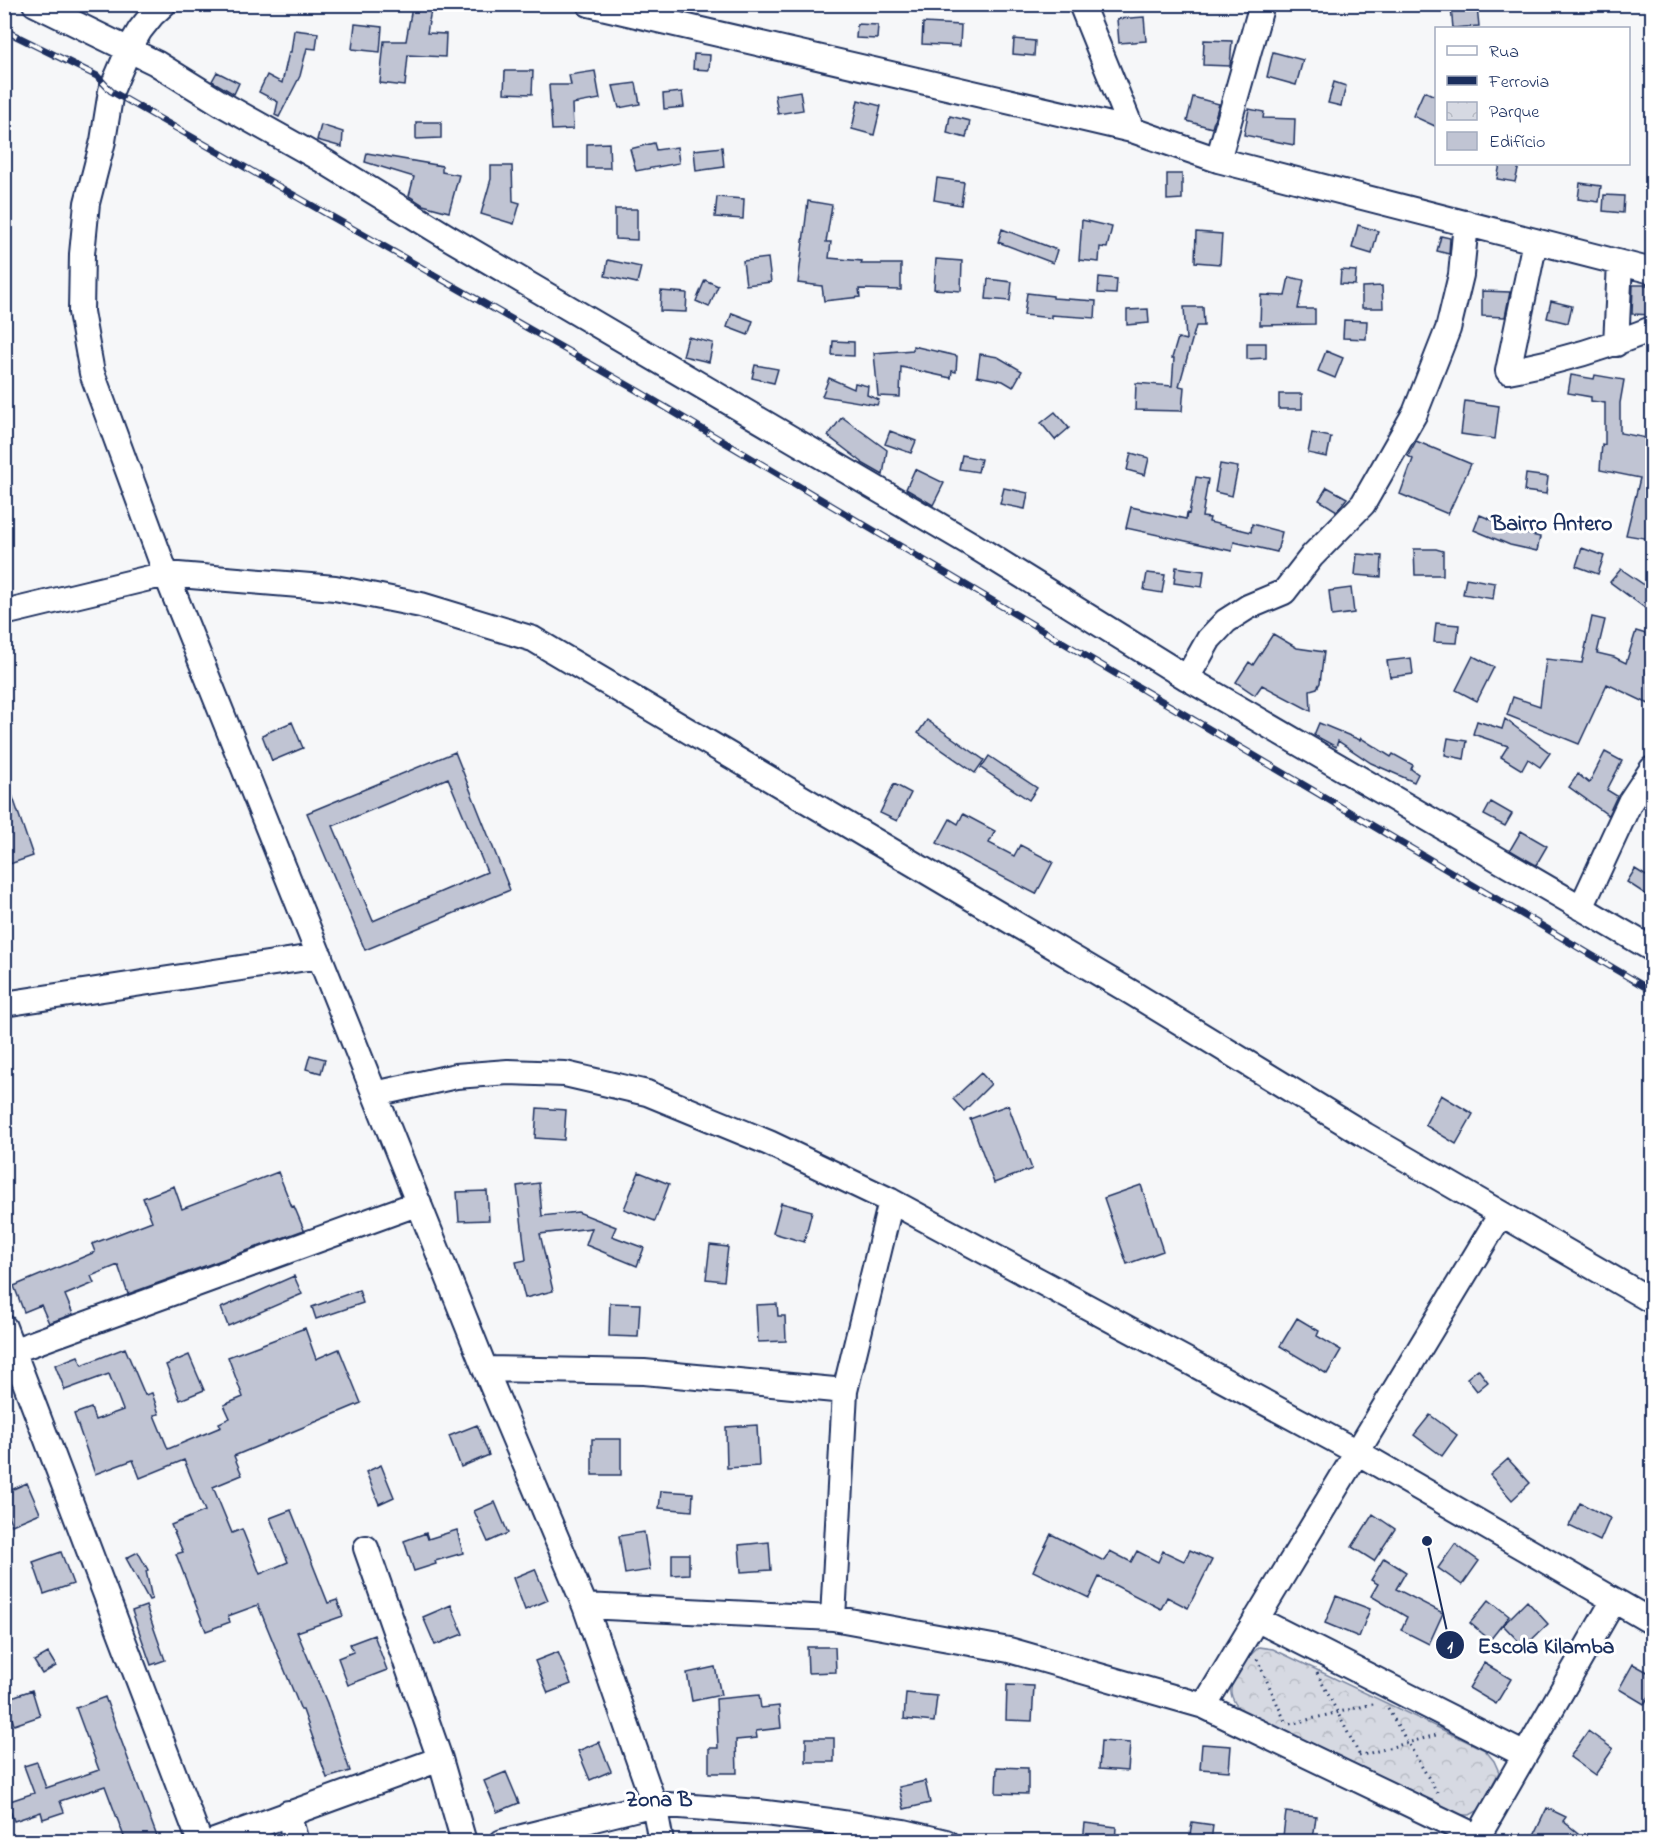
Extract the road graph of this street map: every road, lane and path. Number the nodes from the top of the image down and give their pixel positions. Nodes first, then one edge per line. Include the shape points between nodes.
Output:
1 (35, 4) edge
2 (164, 4) edge
3 (589, 4) edge
4 (1081, 4) edge
5 (1262, 4) edge
6 (129, 49) junction
7 (1131, 130) junction
8 (1218, 160) junction
9 (1466, 224) junction
10 (1535, 242) junction
11 (1620, 263) junction
12 (1653, 271) edge
13 (1653, 329) edge
14 (1616, 344) junction
15 (166, 574) junction
16 (4, 613) edge
17 (1187, 678) junction
18 (1653, 769) edge
19 (1581, 908) junction
20 (1653, 949) edge
21 (320, 956) junction
22 (4, 1004) edge
23 (375, 1094) junction
24 (891, 1201) junction
25 (419, 1203) junction
26 (1501, 1214) junction
27 (1653, 1301) edge
28 (4, 1327) edge
29 (9, 1353) edge
30 (485, 1369) junction
31 (845, 1392) junction
32 (1357, 1452) junction
33 (366, 1548) dead end
34 (1614, 1600) junction
35 (585, 1606) junction
36 (833, 1618) junction
37 (1256, 1618) junction
38 (1653, 1622) edge
39 (1253, 1652) dead end
40 (1314, 1669) dead end
41 (1204, 1706) junction
42 (1337, 1713) junction
43 (1287, 1724) junction
44 (1280, 1726) dead end
45 (1290, 1731) dead end
46 (1447, 1732) dead end
47 (1408, 1743) junction
48 (1525, 1755) junction
49 (1359, 1756) junction
50 (1351, 1758) dead end
51 (440, 1759) junction
52 (1364, 1764) dead end
53 (1441, 1800) dead end
54 (654, 1804) junction
55 (288, 1814) junction
56 (1477, 1839) edge
57 (200, 1842) edge
58 (212, 1842) edge
59 (296, 1842) edge
60 (464, 1842) edge
61 (502, 1842) edge
62 (661, 1842) edge
63 (946, 1842) edge

1 - 6 street
2 - 6 street
3 - 7 street
4 - 7 street
5 - 8 street
6 - 15 street via 111,91 87,204 81,312 92,373
6 - 17 street via 971,544
7 - 8 street
8 - 9 street
9 - 10 street
9 - 17 street via 1461,275 1448,329 1415,412 1363,504 1312,556 1284,592 1226,621 1209,639
10 - 11 street
10 - 14 street via 1508,371
11 - 12 street
11 - 14 street
13 - 14 street
15 - 16 street
15 - 21 street
15 - 26 street via 335,588 421,605 533,639
17 - 19 street
18 - 19 street via 1629,802
19 - 20 street
21 - 22 street
21 - 23 street
23 - 24 street via 456,1076 508,1072 565,1074 646,1093 770,1143
23 - 25 street
24 - 31 street
24 - 32 street
25 - 29 street
25 - 30 street
26 - 27 street
26 - 32 street
28 - 29 street
29 - 57 street
30 - 31 street via 644,1372
30 - 35 street
31 - 36 street
32 - 34 street
32 - 37 street
33 - 51 street
34 - 38 street
34 - 48 street
35 - 36 street
35 - 54 street
36 - 41 street via 1009,1650
37 - 41 street
37 - 48 street
39 - 43 path
40 - 42 path
41 - 56 street
42 - 43 path
42 - 47 path via 1383,1701
42 - 49 path
43 - 44 path
43 - 45 path
46 - 47 path
47 - 49 path
47 - 53 path
48 - 56 street
49 - 50 path
49 - 52 path
51 - 55 street
51 - 60 street
54 - 61 street
54 - 62 street
54 - 63 street via 830,1821
55 - 58 street
55 - 59 street

